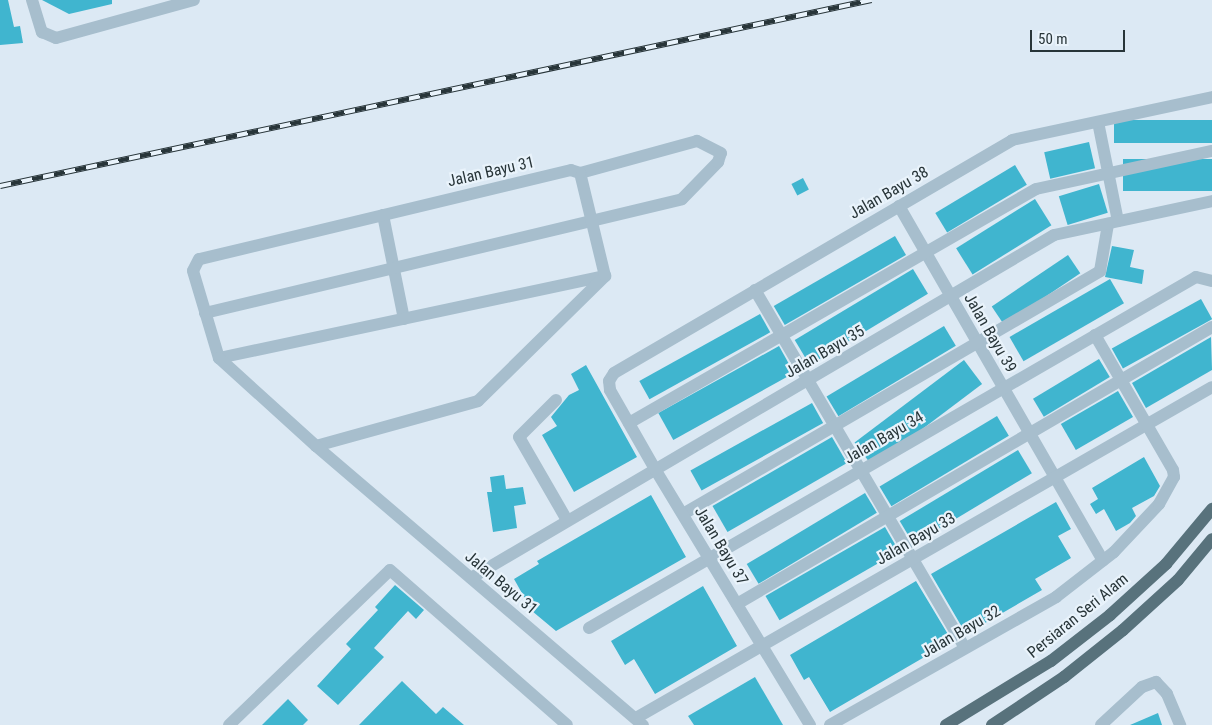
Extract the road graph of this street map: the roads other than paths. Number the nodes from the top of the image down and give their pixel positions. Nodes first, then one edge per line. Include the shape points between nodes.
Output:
1 (32, 0) edge
2 (194, 0) edge
3 (1212, 97) edge
4 (1098, 122) junction
5 (1212, 151) edge
6 (580, 173) junction
7 (1108, 174) junction
8 (1212, 201) edge
9 (899, 206) junction
10 (382, 215) junction
11 (592, 221) junction
12 (1113, 222) junction
13 (925, 252) junction
14 (392, 268) junction
15 (605, 276) junction
16 (1212, 281) edge
17 (755, 290) junction
18 (951, 298) junction
19 (205, 313) junction
20 (404, 319) junction
21 (1212, 327) edge
22 (781, 334) junction
23 (1095, 335) junction
24 (977, 343) junction
25 (219, 358) junction
26 (1121, 379) junction
27 (609, 381) joint
28 (808, 381) junction
29 (1212, 387) edge
30 (1004, 388) junction
31 (556, 400) dead end
32 (629, 423) junction
33 (1148, 423) junction
34 (834, 426) junction
35 (1029, 433) junction
36 (316, 446) junction
37 (655, 469) junction
38 (860, 470) junction
39 (1054, 477) junction
40 (1212, 509) edge
41 (683, 514) junction
42 (887, 516) junction
43 (567, 520) junction
44 (1212, 539) edge
45 (710, 557) junction
46 (913, 560) junction
47 (1104, 561) junction
48 (471, 578) junction
49 (737, 604) junction
50 (589, 628) dead end
51 (763, 648) junction
52 (965, 648) junction
53 (639, 722) edge
54 (1104, 724) edge
55 (229, 725) edge
56 (567, 725) edge
57 (810, 725) edge
58 (830, 725) edge
59 (946, 725) edge
60 (992, 725) edge
61 (1180, 725) edge

1 - 2 street via 42,32 56,38
3 - 4 street, Jalan Bayu 38
4 - 7 street
4 - 9 street, Jalan Bayu 38 via 1012,140
5 - 7 street
6 - 10 street, Jalan Bayu 31 via 571,170
6 - 11 street
6 - 11 street, Jalan Bayu 31 via 697,141 721,153 718,162 682,200
7 - 12 street
7 - 13 street via 1036,189
8 - 12 street, Jalan Bayu 35
9 - 13 street, Jalan Bayu 39
9 - 17 street, Jalan Bayu 38
10 - 14 street
10 - 19 street, Jalan Bayu 31 via 195,261 192,271
11 - 14 street
11 - 15 street
12 - 18 street, Jalan Bayu 35 via 1054,235
12 - 24 street via 1100,272
13 - 18 street, Jalan Bayu 39
13 - 22 street
14 - 19 street
14 - 20 street
15 - 20 street
15 - 36 street via 478,401
16 - 23 street, Jalan Bayu 34 via 1196,277
17 - 22 street
17 - 27 street, Jalan Bayu 38 via 614,373
18 - 24 street, Jalan Bayu 39
18 - 28 street, Jalan Bayu 35
19 - 25 street, Jalan Bayu 31
20 - 25 street
21 - 26 street
22 - 28 street
22 - 32 street
23 - 26 street
23 - 30 street, Jalan Bayu 34
24 - 30 street, Jalan Bayu 39
24 - 34 street
25 - 36 street, Jalan Bayu 31
26 - 33 street
26 - 35 street
27 - 32 street, Jalan Bayu 37
28 - 34 street
28 - 37 street, Jalan Bayu 35
29 - 33 street, Jalan Bayu 33
30 - 35 street, Jalan Bayu 39
30 - 38 street, Jalan Bayu 34
31 - 43 street via 519,437
32 - 37 street, Jalan Bayu 37
33 - 39 street, Jalan Bayu 33
33 - 47 street, Jalan Bayu 32 via 1174,477 1160,504
34 - 38 street
34 - 41 street
35 - 39 street, Jalan Bayu 39
35 - 42 street
36 - 48 street, Jalan Bayu 31
37 - 41 street, Jalan Bayu 37
37 - 43 street, Jalan Bayu 35
38 - 42 street
38 - 45 street, Jalan Bayu 34
39 - 46 street, Jalan Bayu 33
39 - 47 street, Jalan Bayu 39
40 - 59 main road, Persiaran Seri Alam via 1166,564 1110,615 1052,661
41 - 45 street, Jalan Bayu 37
42 - 46 street
42 - 49 street
43 - 48 street, Jalan Bayu 35
44 - 60 main road via 1178,580 1123,630
45 - 49 street, Jalan Bayu 37
45 - 50 street, Jalan Bayu 34
46 - 51 street, Jalan Bayu 33
46 - 52 street
47 - 52 street, Jalan Bayu 32 via 1056,597
48 - 53 street, Jalan Bayu 31
49 - 51 street, Jalan Bayu 37
51 - 53 street, Jalan Bayu 33
51 - 57 street, Jalan Bayu 37
52 - 58 street, Jalan Bayu 32
54 - 61 street via 1142,687 1156,682 1167,694
55 - 56 street via 390,570

